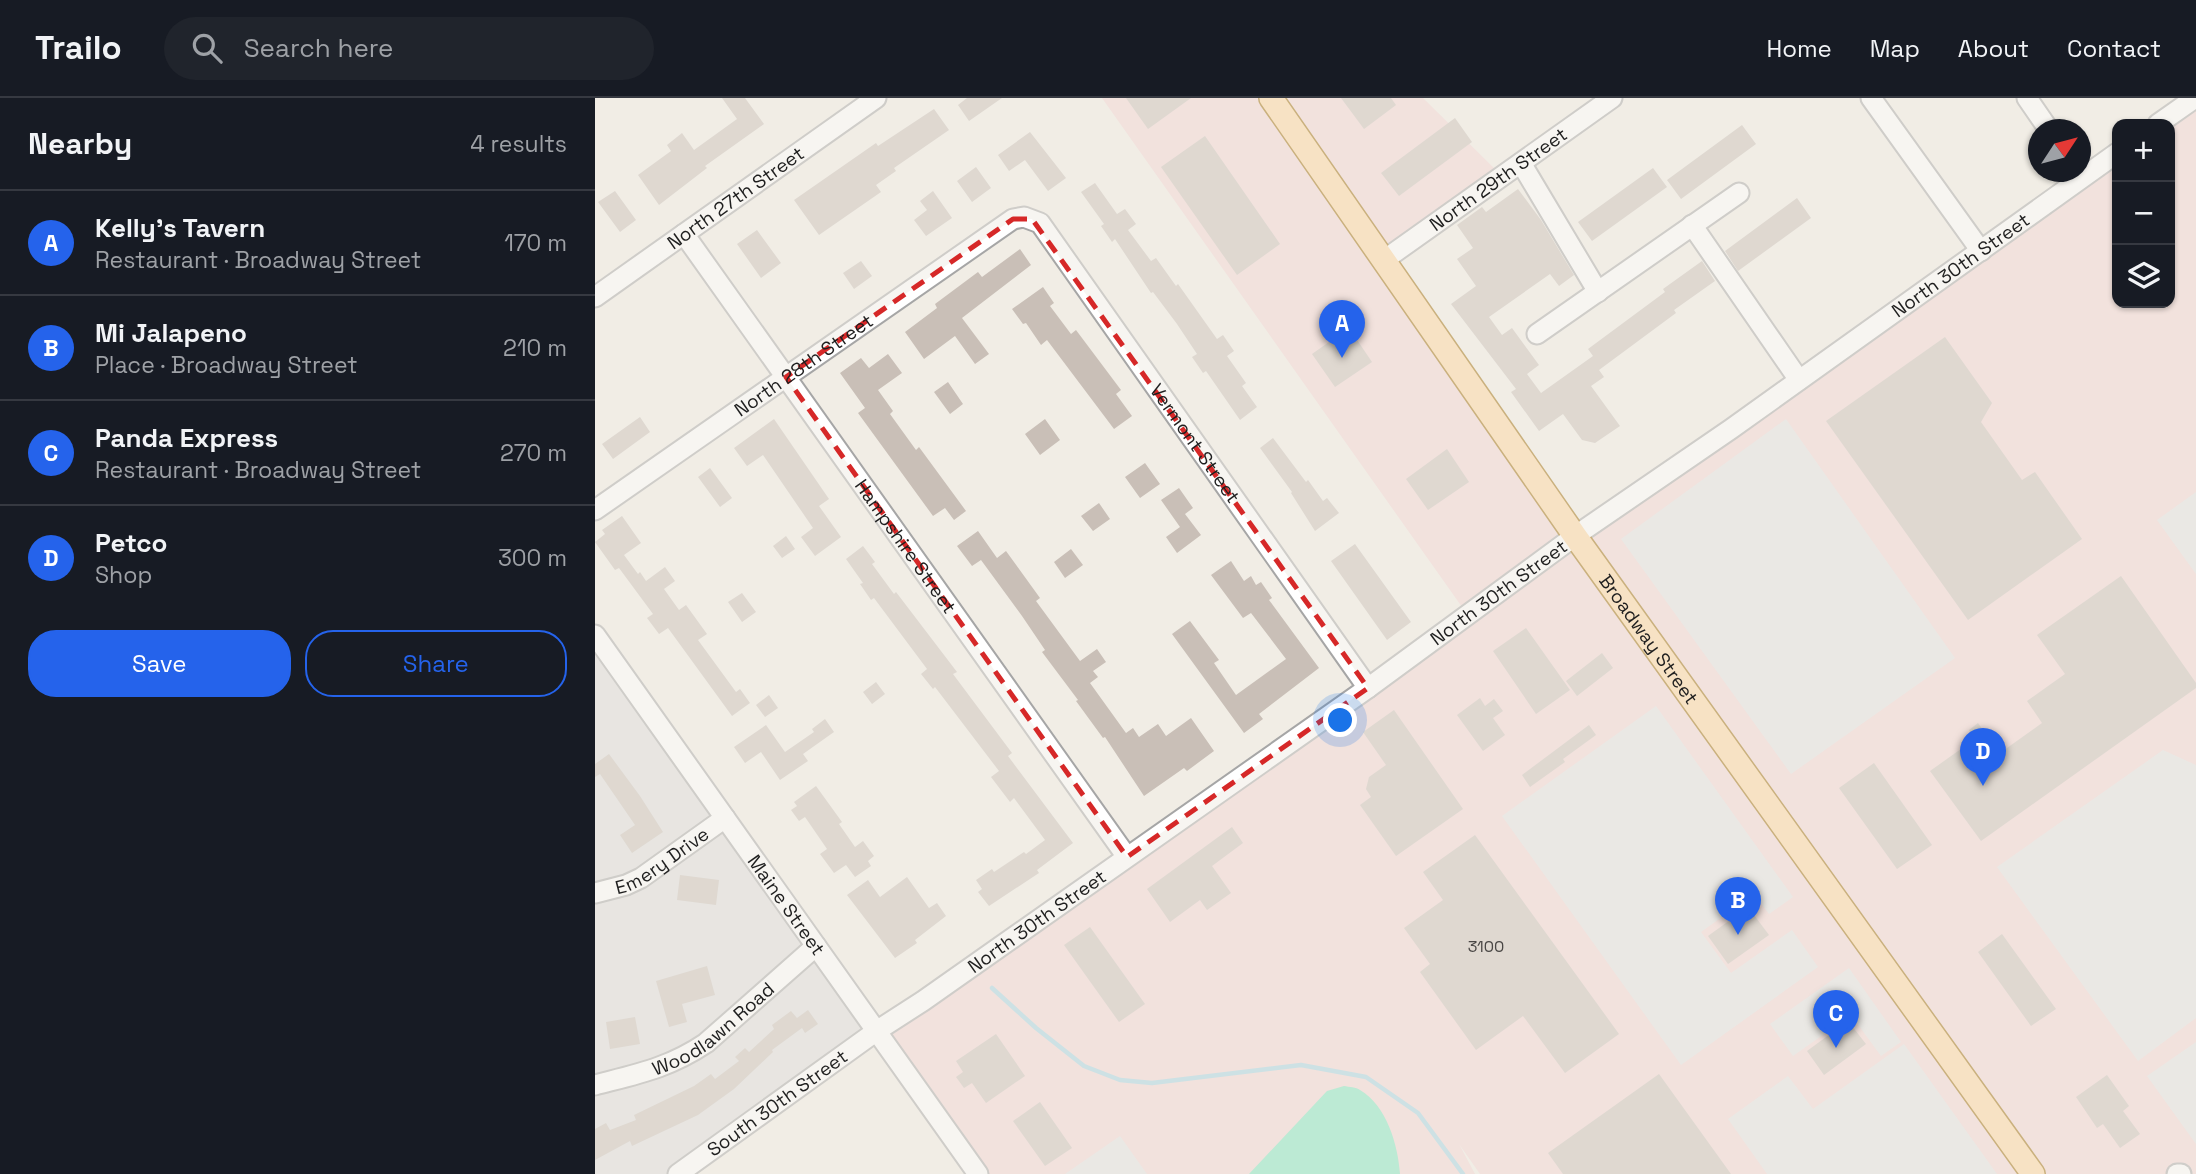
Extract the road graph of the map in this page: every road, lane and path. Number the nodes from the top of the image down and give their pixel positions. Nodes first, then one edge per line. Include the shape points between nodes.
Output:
1 (876, 98) edge
2 (1271, 98) edge
3 (1612, 98) edge
4 (1871, 98) edge
5 (2027, 98) edge
6 (2195, 98) edge
7 (2041, 119) edge
8 (2165, 119) edge
9 (2112, 156) edge
10 (1521, 163) junction
11 (2091, 169) edge
12 (2072, 182) edge
13 (1739, 193) dead end
14 (1013, 219) joint
15 (1692, 225) junction
16 (684, 234) junction
17 (1981, 251) junction
18 (1384, 260) junction
19 (1598, 292) junction
20 (595, 297) edge
21 (1537, 334) dead end
22 (786, 377) junction
23 (1798, 380) junction
24 (595, 510) edge
25 (1575, 536) junction
26 (595, 635) edge
27 (1368, 688) junction
28 (725, 818) junction
29 (1127, 857) junction
30 (595, 893) edge
31 (816, 946) junction
32 (878, 1030) junction
33 (595, 1085) edge
34 (678, 1174) edge
35 (978, 1174) edge
36 (2033, 1174) edge

1 - 16 street, North 27th Street
2 - 18 main road, Broadway Street
3 - 10 street, North 29th Street
4 - 17 street
5 - 7 street
6 - 8 street
9 - 11 street, North 30th Street
10 - 18 street, North 29th Street
10 - 19 street
12 - 17 street, North 30th Street
13 - 15 street
14 - 22 street, North 28th Street
14 - 27 street, Vermont Street via 1024,217 1040,223
15 - 19 street
15 - 23 street
16 - 20 street, North 27th Street
16 - 22 street, Hampshire Street
17 - 23 street, North 30th Street
18 - 25 main road, Broadway Street
19 - 21 street
22 - 24 street, North 28th Street
22 - 29 street, Hampshire Street
23 - 25 street, North 30th Street
25 - 27 street, North 30th Street
25 - 36 main road, Broadway Street
26 - 28 street, Maine Street
27 - 29 street, North 30th Street
28 - 30 street, Emery Drive via 641,878
28 - 31 street, Maine Street
29 - 32 street, North 30th Street
31 - 32 street, Maine Street
31 - 33 street, Woodlawn Road via 686,1056 659,1069
32 - 34 street, South 30th Street
32 - 35 street, Maine Street

